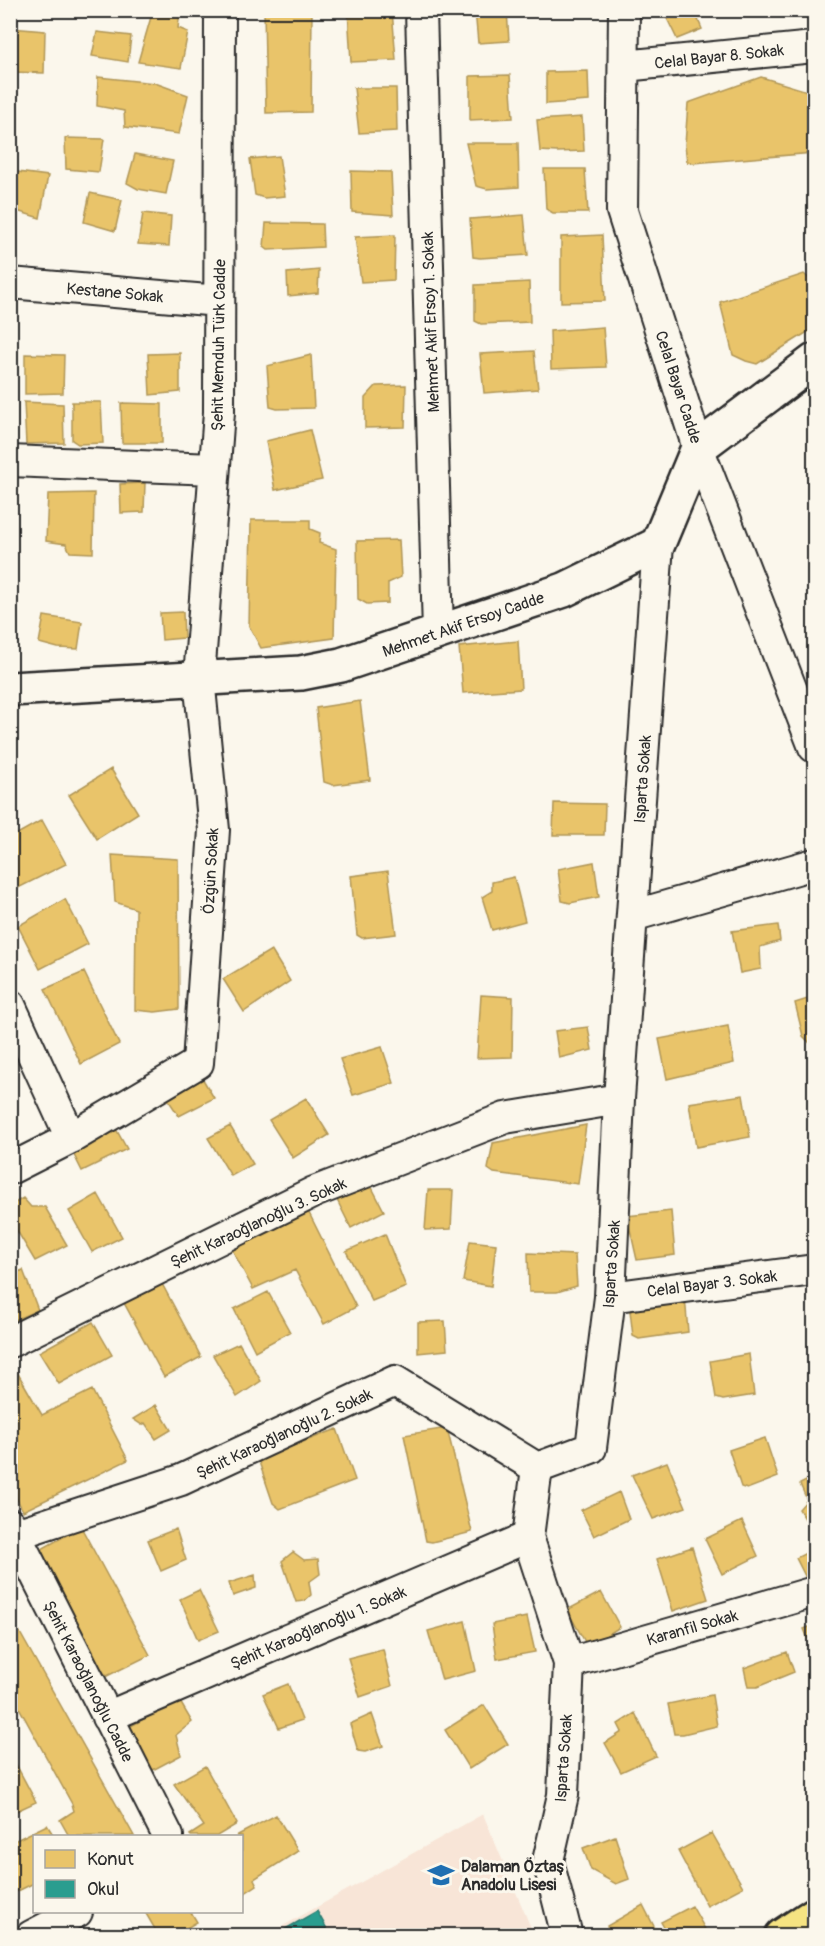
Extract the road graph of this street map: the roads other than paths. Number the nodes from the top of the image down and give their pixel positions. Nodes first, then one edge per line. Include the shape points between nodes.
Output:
1 (220, 10) edge
2 (422, 10) edge
3 (624, 10) edge
4 (814, 47) edge
5 (624, 66) junction
6 (10, 283) edge
7 (219, 301) junction
8 (814, 361) edge
9 (698, 448) junction
10 (10, 461) edge
11 (214, 469) junction
12 (658, 544) junction
13 (438, 633) junction
14 (199, 678) junction
15 (10, 689) edge
16 (814, 747) edge
17 (814, 864) edge
18 (632, 916) junction
19 (10, 1005) edge
20 (619, 1099) junction
21 (71, 1138) junction
22 (10, 1169) edge
23 (814, 1270) edge
24 (610, 1296) junction
25 (10, 1342) edge
26 (537, 1468) junction
27 (12, 1531) edge
28 (528, 1537) junction
29 (814, 1592) edge
30 (569, 1662) junction
31 (107, 1717) junction
32 (167, 1835) edge
33 (73, 1913) edge
34 (814, 1915) edge
35 (31, 1935) edge
36 (567, 1935) edge
37 (782, 1935) edge

1 - 7 street, Şehit Memduh Türk Cadde
2 - 13 street, Mehmet Akif Ersoy 1. Sokak
3 - 5 street, Celal Bayar Cadde
4 - 5 street, Celal Bayar 8. Sokak
5 - 9 street, Celal Bayar Cadde via 622,211
6 - 7 street, Kestane Sokak
7 - 11 street, Şehit Memduh Türk Cadde via 219,412
8 - 9 street
9 - 12 street
9 - 16 street, Celal Bayar Cadde
10 - 11 street
11 - 14 street, Şehit Memduh Türk Cadde
12 - 13 street, Mehmet Akif Ersoy Cadde via 564,590
12 - 18 street, Isparta Sokak
13 - 14 street, Mehmet Akif Ersoy Cadde via 301,673
14 - 15 street, Mehmet Akif Ersoy Cadde
14 - 21 street, Özgün Sokak via 214,830 198,1063
17 - 18 street
18 - 20 street, Isparta Sokak
19 - 21 street
20 - 24 street, Isparta Sokak
20 - 25 street, Şehit Karaoğlanoğlu 3. Sokak via 505,1118 314,1192
21 - 22 street
23 - 24 street, Celal Bayar 3. Sokak
24 - 26 street, Isparta Sokak via 591,1448
26 - 27 street, Şehit Karaoğlanoğlu 2. Sokak via 396,1382 181,1480
26 - 28 street, Isparta Sokak
27 - 31 street, Şehit Karaoğlanoğlu Cadde
28 - 30 street, Isparta Sokak
28 - 31 street, Şehit Karaoğlanoğlu 1. Sokak
29 - 30 street, Karanfil Sokak
30 - 36 street, Isparta Sokak via 563,1795 548,1861
31 - 32 street, Şehit Karaoğlanoğlu Cadde
33 - 35 street
34 - 37 main road

